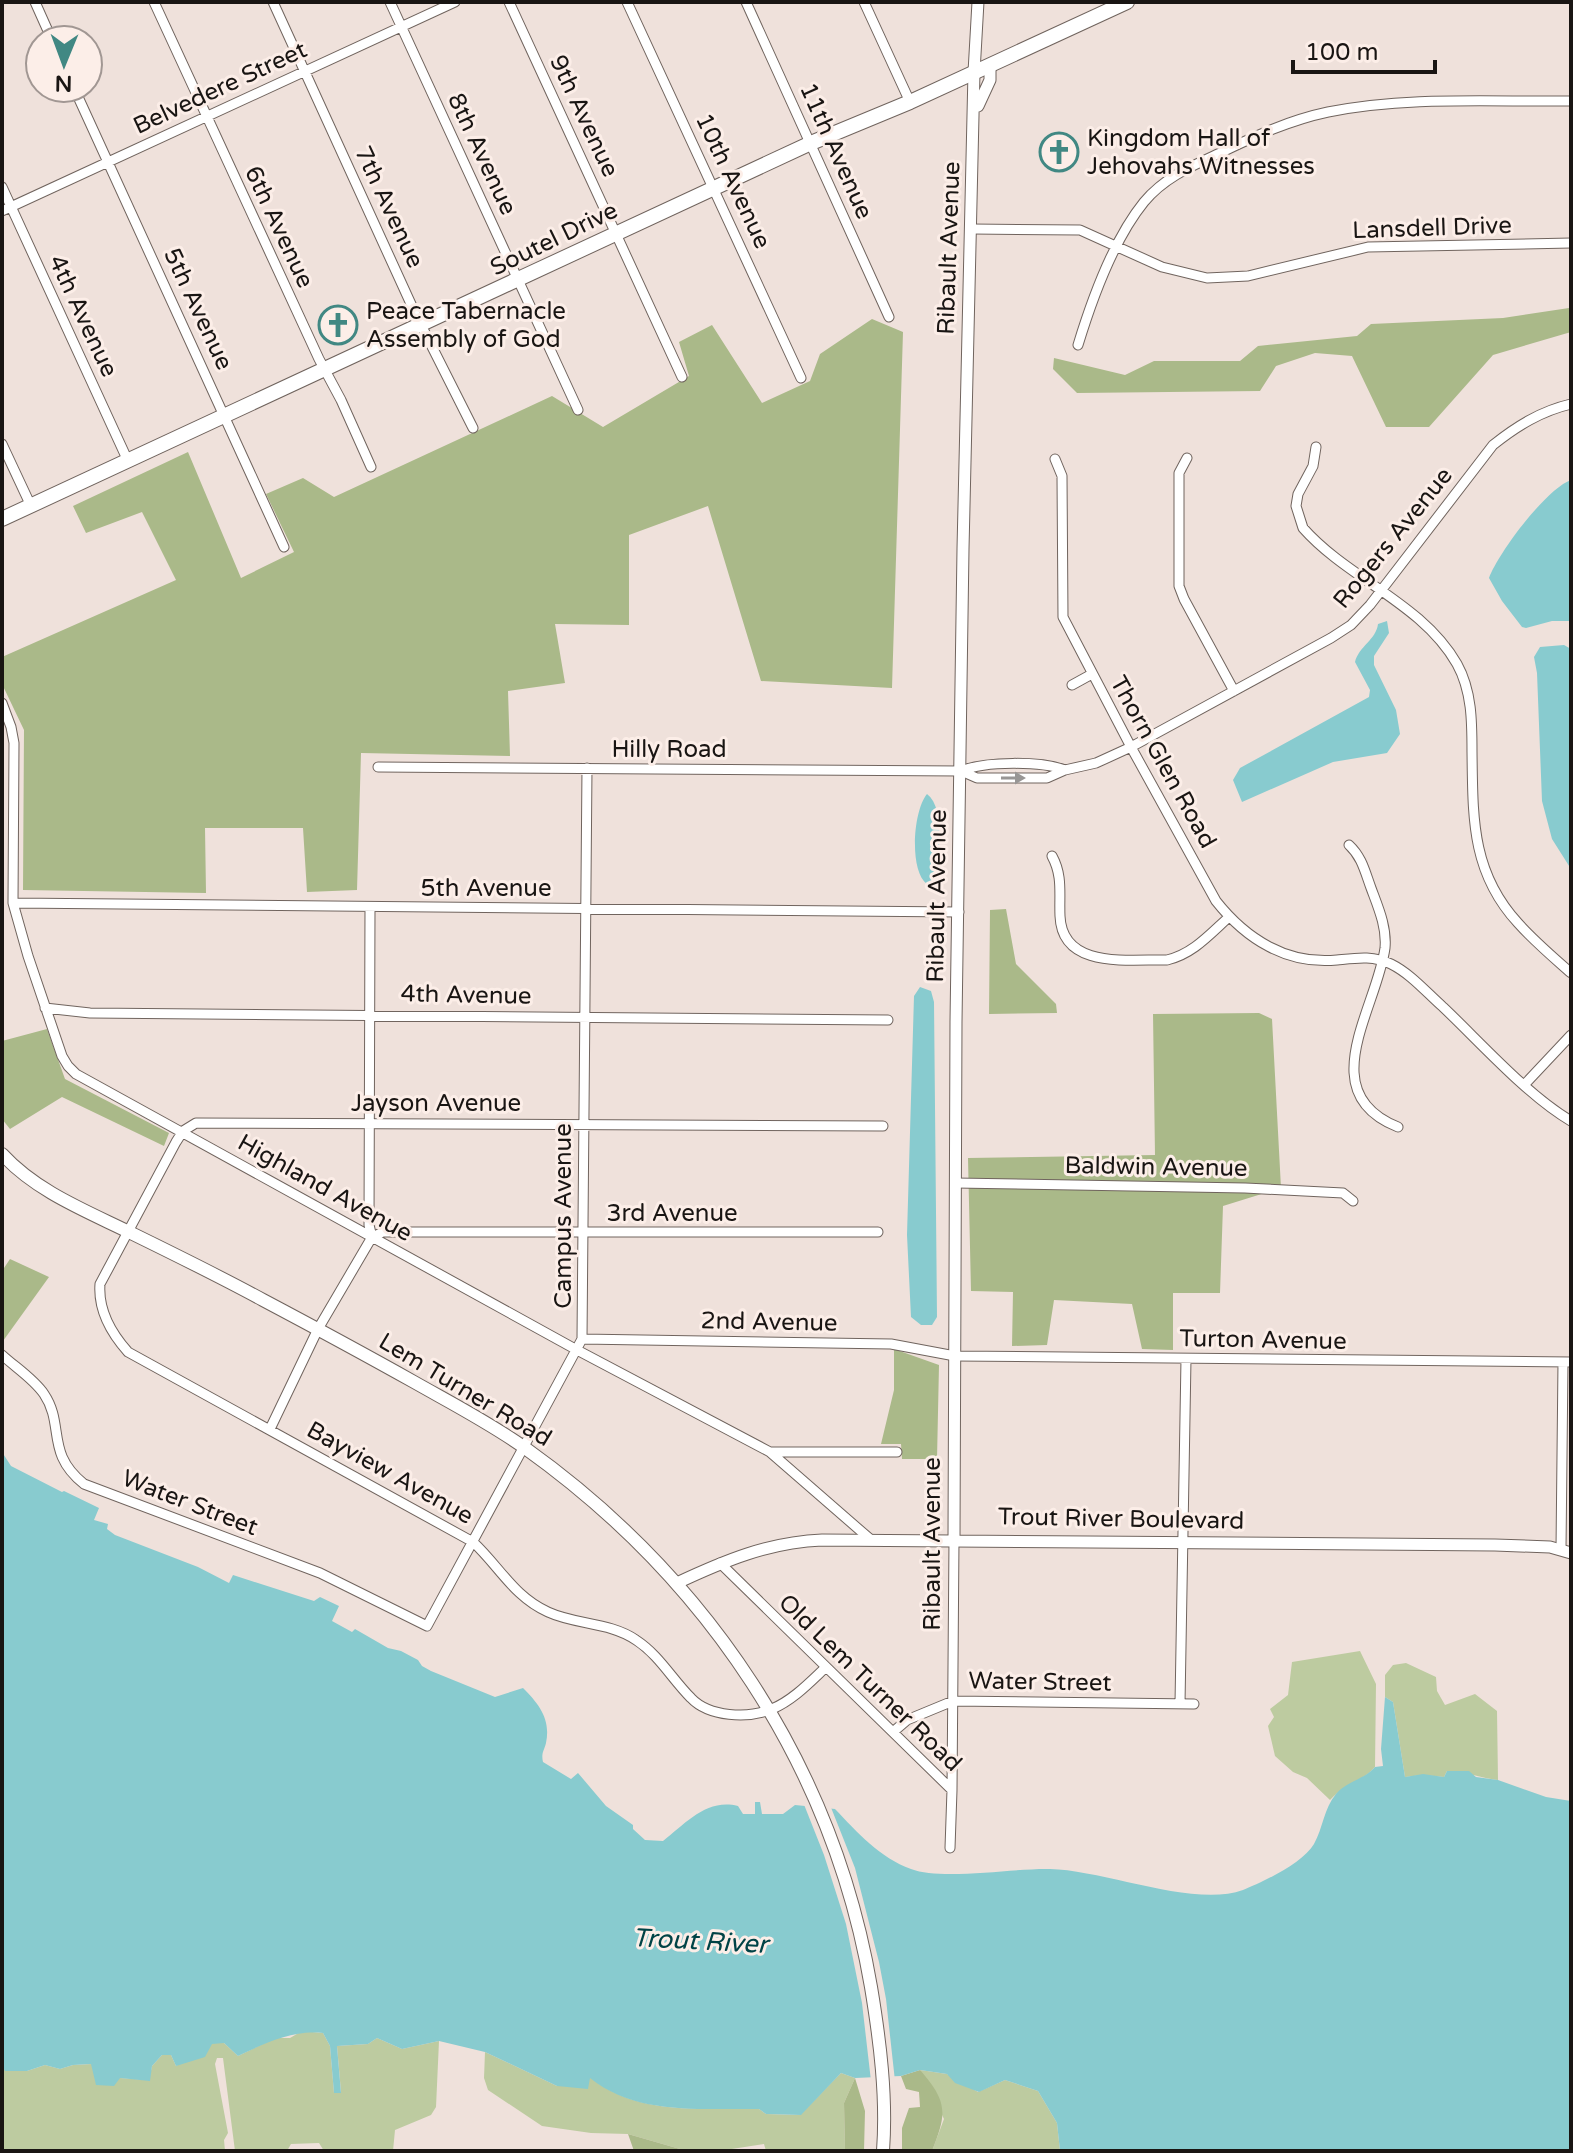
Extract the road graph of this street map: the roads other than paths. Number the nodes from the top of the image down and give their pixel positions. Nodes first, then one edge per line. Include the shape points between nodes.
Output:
1 (35, 2) edge
2 (154, 2) edge
3 (273, 2) edge
4 (390, 2) edge
5 (455, 2) edge
6 (509, 2) edge
7 (627, 2) edge
8 (746, 2) edge
9 (864, 2) edge
10 (978, 2) edge
11 (1127, 2) edge
12 (45, 24) edge
13 (401, 26) junction
14 (990, 65) junction
15 (305, 72) junction
16 (974, 72) junction
17 (1571, 101) edge
18 (910, 102) junction
19 (81, 104) edge
20 (975, 113) junction
21 (207, 117) junction
22 (811, 143) junction
23 (108, 161) junction
24 (2, 187) edge
25 (714, 188) junction
26 (7, 209) edge
27 (972, 229) junction
28 (614, 234) junction
29 (1571, 243) edge
30 (1118, 246) junction
31 (520, 281) junction
32 (889, 317) dead end
33 (422, 326) junction
34 (1078, 345) dead end
35 (324, 371) junction
36 (682, 377) dead end
37 (801, 378) dead end
38 (1571, 404) edge
39 (578, 410) dead end
40 (225, 417) junction
41 (473, 428) dead end
42 (2, 444) edge
43 (1316, 447) dead end
44 (1187, 458) dead end
45 (1055, 459) dead end
46 (128, 461) junction
47 (371, 467) dead end
48 (31, 506) junction
49 (2, 519) edge
50 (284, 547) dead end
51 (1381, 590) junction
52 (1092, 674) junction
53 (1072, 685) dead end
54 (1234, 691) junction
55 (3, 708) edge
56 (1131, 747) junction
57 (378, 767) dead end
58 (587, 768) junction
59 (961, 771) junction
60 (7, 827) edge
61 (1349, 845) dead end
62 (1052, 856) dead end
63 (13, 903) junction
64 (370, 908) junction
65 (585, 908) junction
66 (959, 912) junction
67 (1229, 917) junction
68 (1382, 960) junction
69 (1571, 973) edge
70 (45, 1008) junction
71 (369, 1014) junction
72 (584, 1017) junction
73 (888, 1020) dead end
74 (1571, 1035) edge
75 (1525, 1084) junction
76 (1571, 1121) edge
77 (370, 1122) junction
78 (584, 1124) junction
79 (883, 1126) dead end
80 (1398, 1127) dead end
81 (183, 1131) junction
82 (2, 1154) edge
83 (955, 1183) junction
84 (1353, 1201) dead end
85 (128, 1231) junction
86 (878, 1232) dead end
87 (583, 1233) junction
88 (372, 1237) junction
89 (318, 1329) junction
90 (582, 1339) junction
91 (577, 1350) junction
92 (2, 1355) edge
93 (955, 1356) junction
94 (1186, 1359) junction
95 (1567, 1362) edge
96 (270, 1429) junction
97 (523, 1447) junction
98 (770, 1452) junction
99 (897, 1452) dead end
100 (870, 1539) junction
101 (954, 1540) junction
102 (473, 1542) junction
103 (1183, 1542) junction
104 (1566, 1551) edge
105 (720, 1563) junction
106 (677, 1583) junction
107 (427, 1626) joint
108 (825, 1668) junction
109 (953, 1701) junction
110 (1180, 1704) junction
111 (1194, 1704) dead end
112 (770, 1710) junction
113 (893, 1732) junction
114 (952, 1790) junction
115 (950, 1848) dead end
116 (883, 2151) edge

1 - 12 street
2 - 21 street, 6th Avenue
3 - 15 street, 7th Avenue
4 - 13 street, 8th Avenue
5 - 13 street, Belvedere Street
6 - 28 street, 9th Avenue
7 - 25 street, 10th Avenue
8 - 22 street, 11th Avenue
9 - 18 street
10 - 16 street, Ribault Avenue
11 - 14 main road, Soutel Drive
13 - 15 street, Belvedere Street
13 - 31 street, 8th Avenue
14 - 16 main road, Soutel Drive
14 - 20 street via 990,80
15 - 21 street, Belvedere Street
15 - 33 street, 7th Avenue
16 - 18 main road, Soutel Drive
16 - 20 street, Ribault Avenue
17 - 30 street via 1393,103 1295,121 1166,180 1142,204
18 - 22 main road, Soutel Drive
19 - 23 street, 5th Avenue
20 - 27 street, Ribault Avenue
21 - 23 street, Belvedere Street
21 - 35 street, 6th Avenue
22 - 25 main road, Soutel Drive
22 - 32 street, 11th Avenue
23 - 26 street, Belvedere Street
23 - 40 street, 5th Avenue
24 - 26 street, 4th Avenue
25 - 28 main road, Soutel Drive
25 - 37 street, 10th Avenue
26 - 46 street, 4th Avenue
27 - 30 street, Lansdell Drive via 1080,230
27 - 59 street, Ribault Avenue
28 - 31 main road, Soutel Drive
28 - 36 street, 9th Avenue
29 - 30 street, Lansdell Drive via 1368,247 1232,278 1187,275
30 - 34 street
31 - 33 main road, Soutel Drive
31 - 39 street, 8th Avenue
33 - 35 main road, Soutel Drive
33 - 41 street, 7th Avenue
35 - 40 main road, Soutel Drive
35 - 47 street, 6th Avenue
38 - 51 street, Rogers Avenue via 1540,413 1493,445
40 - 46 main road, Soutel Drive
40 - 50 street, 5th Avenue
42 - 48 street
43 - 51 street via 1298,494 1298,518 1310,536
44 - 54 street via 1179,473 1179,586
45 - 52 street, Thorn Glen Road via 1062,476 1063,617
46 - 48 main road, Soutel Drive
48 - 49 main road, Soutel Drive
51 - 54 street, Rogers Avenue via 1351,625
51 - 69 street via 1429,628 1458,666 1470,703 1473,817 1485,873 1519,925
52 - 53 street
52 - 56 street, Thorn Glen Road
54 - 56 street, Rogers Avenue
55 - 60 street, Highland Avenue via 14,743
56 - 59 street, Rogers Avenue via 1047,778 977,778
56 - 67 street, Thorn Glen Road
57 - 58 street, Hilly Road
58 - 59 street, Hilly Road
58 - 65 street, Campus Avenue
59 - 66 street, Ribault Avenue
60 - 63 street, Highland Avenue
61 - 68 street via 1359,855 1384,924
62 - 67 street via 1060,871 1063,931 1089,957 1179,957
63 - 64 street, 5th Avenue
63 - 70 street, Highland Avenue
64 - 65 street, 5th Avenue
64 - 71 street
65 - 66 street, 5th Avenue
65 - 72 street, Campus Avenue
66 - 83 street, Ribault Avenue
67 - 68 street, Thorn Glen Road via 1255,940 1301,959
68 - 75 street via 1407,974
68 - 80 street via 1355,1050 1354,1078 1368,1109
70 - 71 street, 4th Avenue via 90,1013
70 - 81 street, Highland Avenue via 76,1074
71 - 72 street, 4th Avenue
71 - 77 street
72 - 73 street, 4th Avenue
72 - 78 street, Campus Avenue
74 - 75 street
75 - 76 street
77 - 78 street, Jayson Avenue
77 - 81 street, Jayson Avenue via 203,1122
77 - 88 street
78 - 79 street, Jayson Avenue
78 - 87 street, Campus Avenue
81 - 85 street, Bayview Avenue
81 - 88 street, Highland Avenue
82 - 85 main road, Lem Turner Road via 70,1204
83 - 84 street, Baldwin Avenue via 1245,1188 1343,1193
83 - 93 street, Ribault Avenue
85 - 89 main road, Lem Turner Road
85 - 96 street, Bayview Avenue via 100,1284 103,1314 119,1342 143,1362
86 - 87 street, 3rd Avenue
87 - 88 street, 3rd Avenue via 383,1232
87 - 90 street, Campus Avenue
88 - 89 street
88 - 91 street, Highland Avenue
89 - 96 street
89 - 97 main road, Lem Turner Road
90 - 91 street, Campus Avenue
90 - 93 street, 2nd Avenue via 891,1344
91 - 97 street, Campus Avenue
91 - 98 street, Highland Avenue
92 - 107 street, Water Street via 43,1391 60,1456 84,1484 320,1573
93 - 94 street, Turton Avenue
93 - 101 street, Ribault Avenue
94 - 95 street, Turton Avenue
94 - 103 street
95 - 104 street
96 - 102 street, Bayview Avenue
97 - 102 street, Campus Avenue
97 - 106 main road, Lem Turner Road via 579,1489
98 - 99 street
98 - 100 street, Highland Avenue
100 - 101 street, Trout River Boulevard
100 - 105 street, Trout River Boulevard via 795,1541
101 - 103 street, Trout River Boulevard
101 - 109 street, Ribault Avenue
102 - 107 street, Campus Avenue
102 - 112 street, Bayview Avenue via 533,1604 637,1640 708,1710
103 - 104 street, Trout River Boulevard via 1510,1545
103 - 110 street
105 - 106 street, Trout River Boulevard
105 - 108 street, Old Lem Turner Road
106 - 112 main road, Lem Turner Road
108 - 112 street, Bayview Avenue
108 - 113 street, Old Lem Turner Road
109 - 110 street, Water Street
109 - 113 street, Water Street via 907,1720
109 - 114 street, Ribault Avenue
110 - 111 street, Water Street
112 - 116 main road, Lem Turner Road via 813,1794 849,1893 868,1967 883,2099
113 - 114 street, Old Lem Turner Road
114 - 115 street, Old Lem Turner Road

